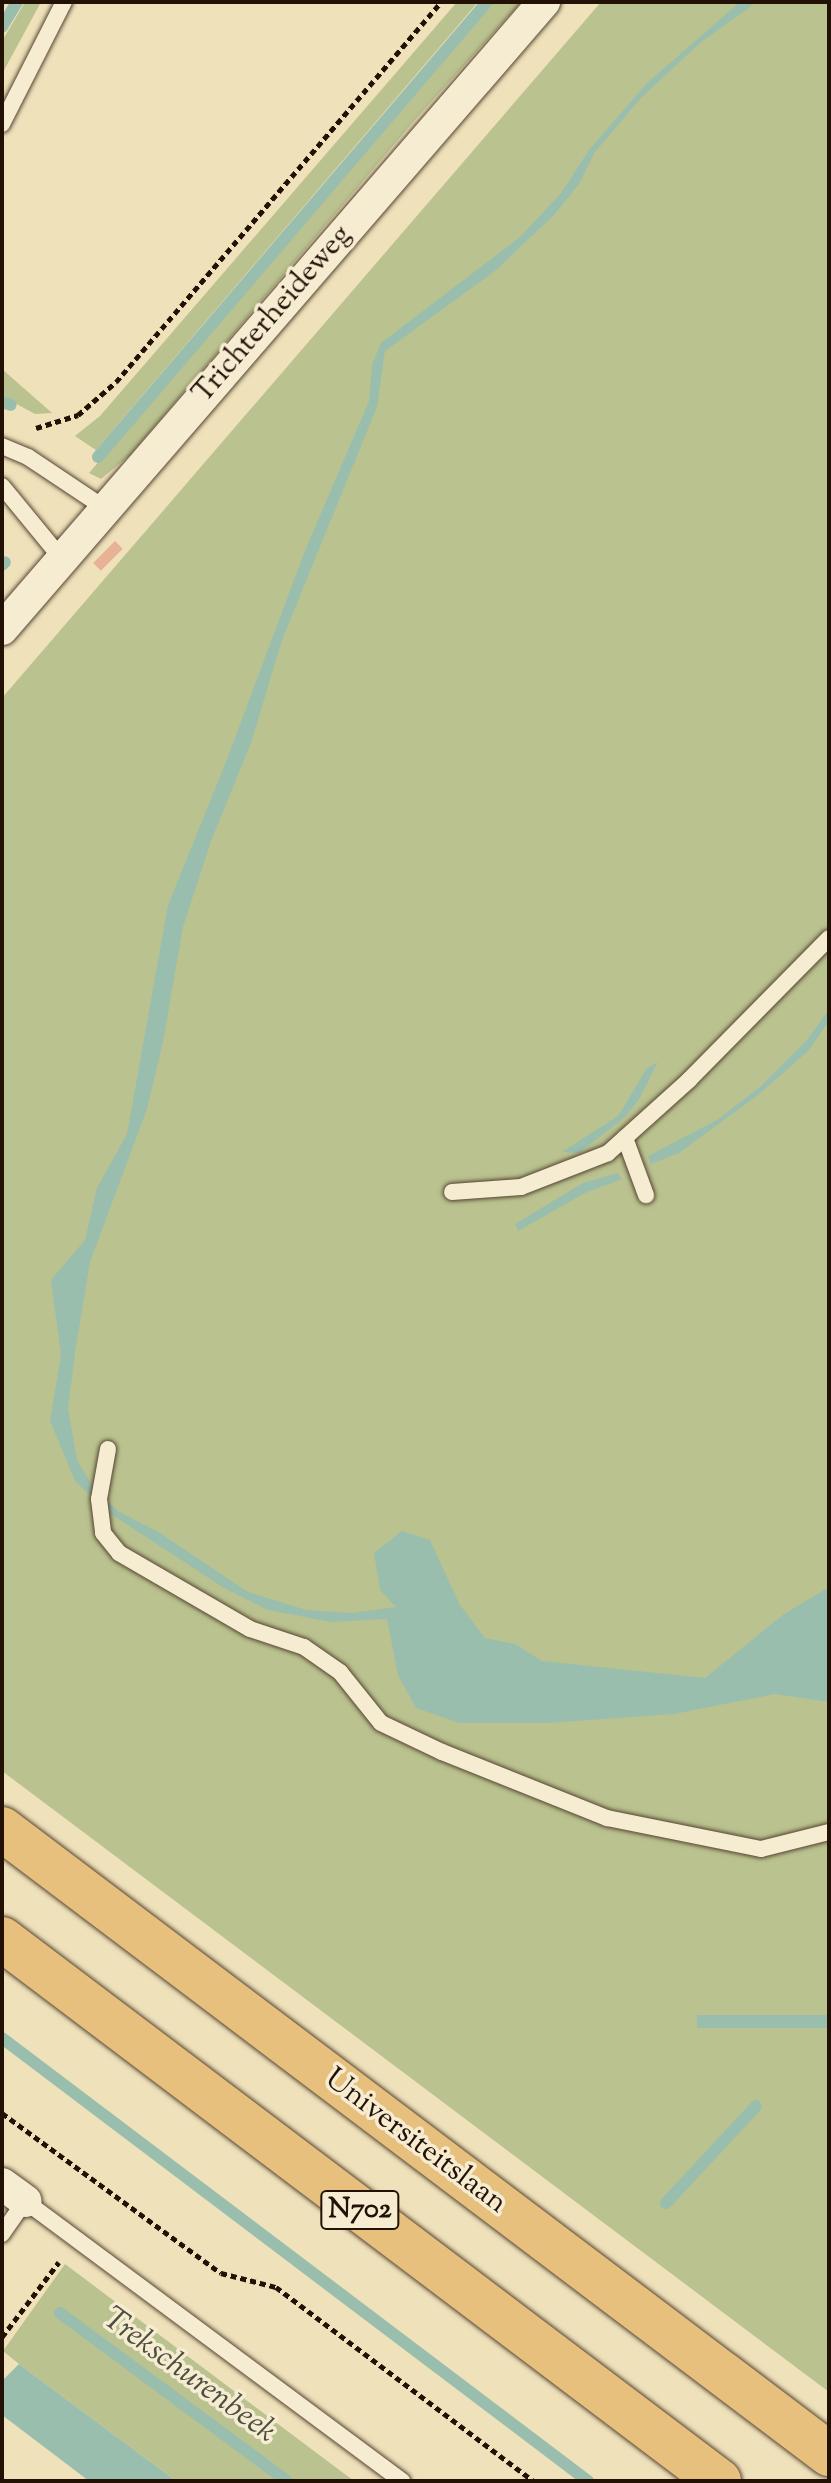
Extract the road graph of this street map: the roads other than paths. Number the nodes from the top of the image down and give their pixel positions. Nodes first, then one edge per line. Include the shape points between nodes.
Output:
1 (64, 2) edge
2 (544, 2) edge
3 (2, 124) edge
4 (2, 446) edge
5 (2, 486) edge
6 (106, 509) junction
7 (62, 559) junction
8 (2, 629) edge
9 (829, 938) edge
10 (625, 1138) junction
11 (452, 1192) dead end
12 (646, 1195) dead end
13 (108, 1449) dead end
14 (2, 1829) edge
15 (829, 1832) edge
16 (2, 1939) edge
17 (13, 2192) edge
18 (2, 2234) edge
19 (829, 2454) edge
20 (402, 2481) edge
21 (719, 2481) edge

1 - 3 lane
2 - 6 street, Trichterheideweg
4 - 6 lane via 28,457
5 - 7 lane
6 - 7 street, Trichterheideweg
7 - 8 street, Trichterheideweg
9 - 10 lane
10 - 11 lane via 608,1153 521,1187
10 - 12 lane
13 - 15 lane via 99,1499 103,1533 119,1553 250,1629 304,1647 340,1672 381,1723 607,1818 761,1849
14 - 19 highway, Universiteitslaan / N702
16 - 21 highway, N702
17 - 18 lane
17 - 20 lane

